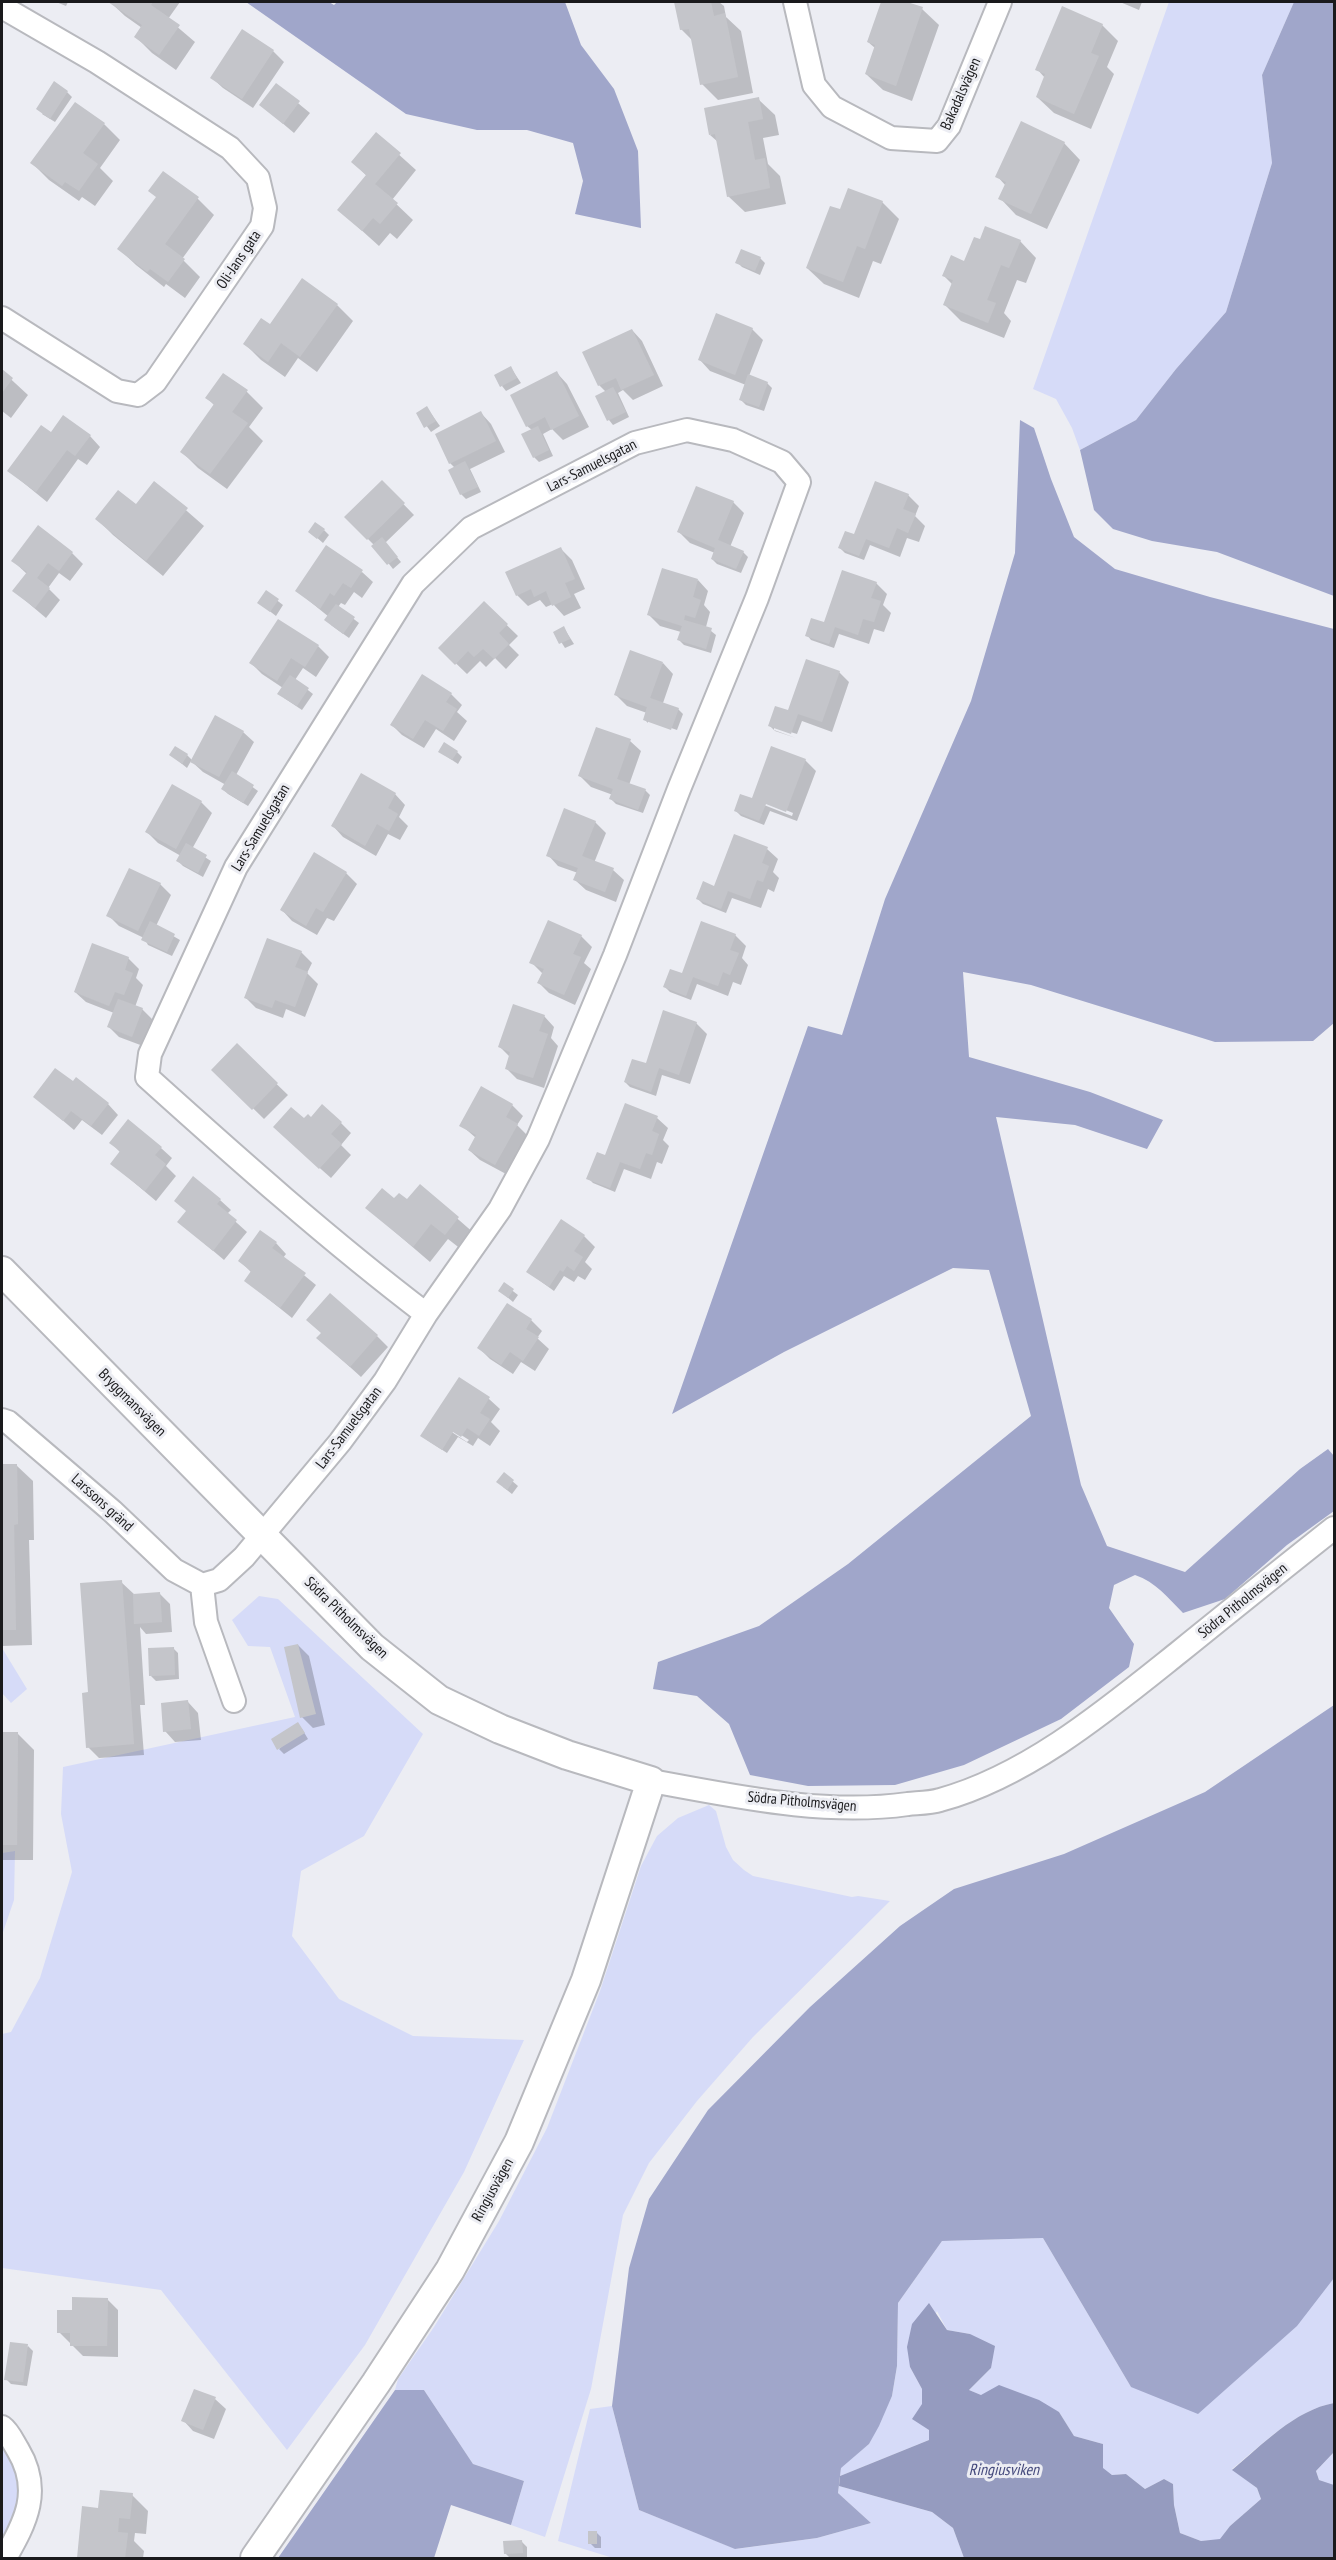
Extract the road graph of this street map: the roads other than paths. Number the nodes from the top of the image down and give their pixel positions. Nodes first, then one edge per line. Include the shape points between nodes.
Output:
1 (795, 2) edge
2 (1000, 2) edge
3 (2, 7) edge
4 (2, 318) edge
5 (2, 1271) edge
6 (426, 1314) junction
7 (2, 1420) edge
8 (1335, 1528) edge
9 (263, 1536) junction
10 (202, 1585) junction
11 (234, 1701) dead end
12 (651, 1781) junction
13 (2, 2427) edge
14 (5, 2559) edge
15 (255, 2559) edge

1 - 2 street, Bakadalsvägen via 814,85 832,107 891,138 937,141 949,126
3 - 4 street, Oli-Jans gata via 97,62 230,148 258,178 265,208 262,226 155,382 138,395 117,391
5 - 9 street, Bryggmansvägen
6 - 6 street, Lars-Samuelsgatan via 270,1187 147,1077 150,1054 236,867 413,584 471,528 635,443 687,430 733,440 782,462 800,482 790,511 538,1139 500,1209
6 - 9 street, Lars-Samuelsgatan via 385,1381 340,1443
7 - 10 street, Larssons gränd via 112,1510 174,1570
8 - 12 street, Södra Pitholmsvägen via 1072,1734 996,1779 939,1800 879,1808 807,1805
9 - 10 street via 219,1580
9 - 12 street, Södra Pitholmsvägen via 372,1647 439,1700 567,1755
10 - 11 street via 206,1622
12 - 15 street, Ringiusvägen via 586,1980 519,2142 450,2270
13 - 14 street via 23,2458 32,2494 21,2530

